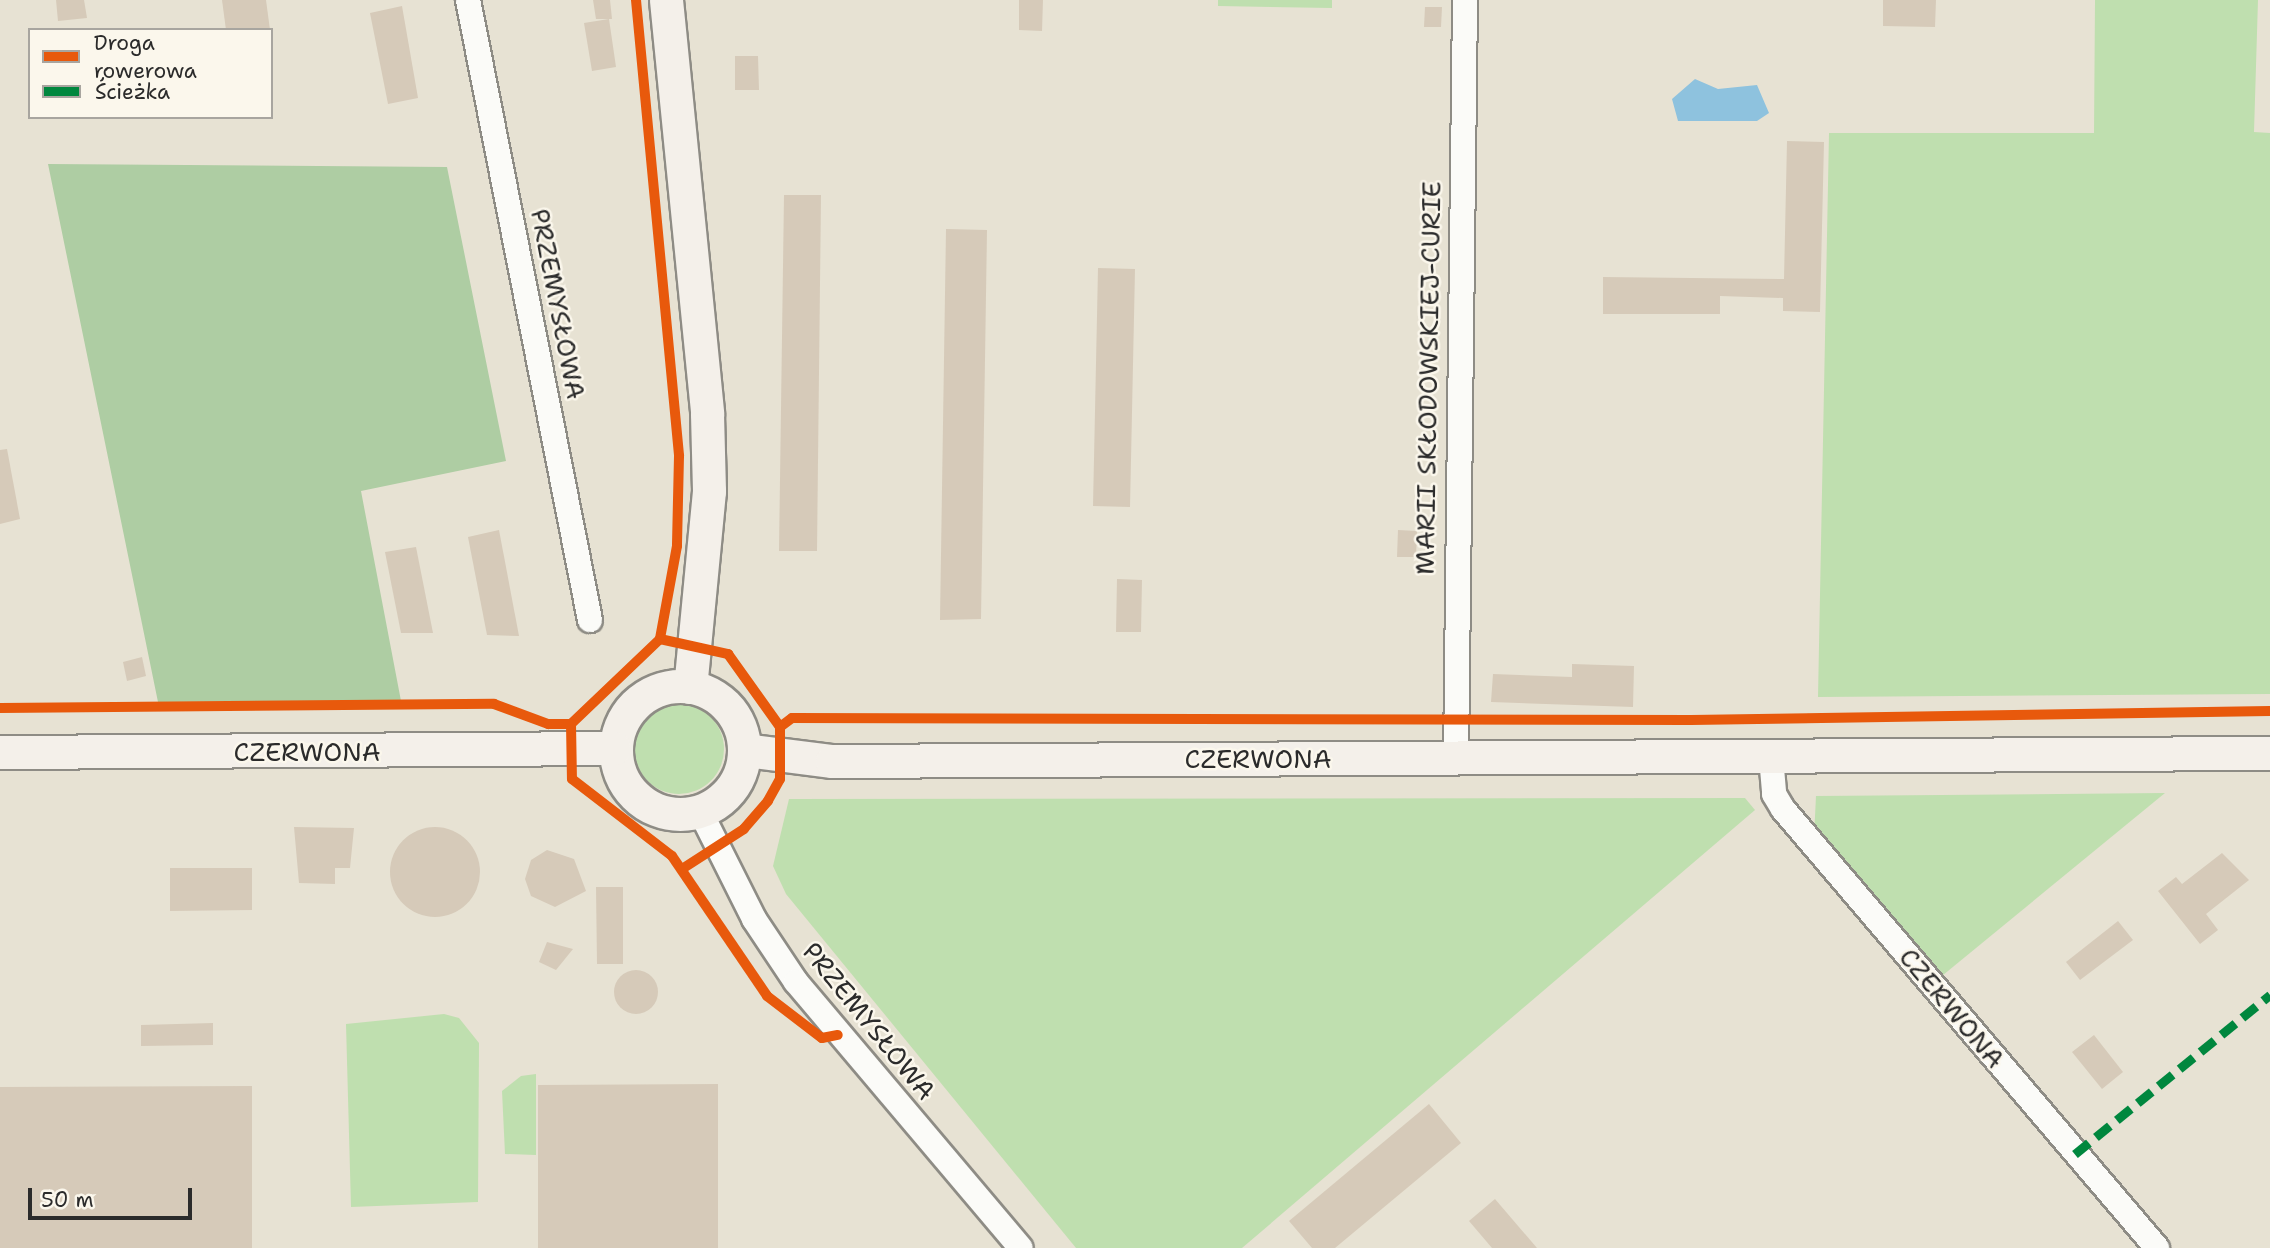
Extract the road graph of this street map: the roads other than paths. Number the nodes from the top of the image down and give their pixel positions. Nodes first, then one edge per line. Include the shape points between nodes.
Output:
1 (468, 0) edge
2 (666, 0) edge
3 (1465, 0) edge
4 (590, 620) dead end
5 (690, 687) junction
6 (614, 748) junction
7 (745, 750) junction
8 (0, 752) edge
9 (2270, 753) edge
10 (1771, 757) junction
11 (1456, 758) junction
12 (700, 811) junction
13 (1021, 1248) edge
14 (2157, 1248) edge

1 - 4 street, PRZEMYSŁOWA
2 - 5 main road via 707,414 709,491
3 - 11 street, MARII SKŁODOWSKIEJ-CURIE
5 - 6 main road via 651,693 635,705
5 - 7 main road via 726,706
6 - 8 main road, CZERWONA
6 - 12 main road via 625,783 640,800 659,810
7 - 11 main road, CZERWONA via 832,761
7 - 12 main road via 735,784
9 - 10 main road, CZERWONA
10 - 11 main road, CZERWONA
10 - 14 street, CZERWONA via 1774,794 1783,809
12 - 13 street, PRZEMYSŁOWA via 754,919 796,982

